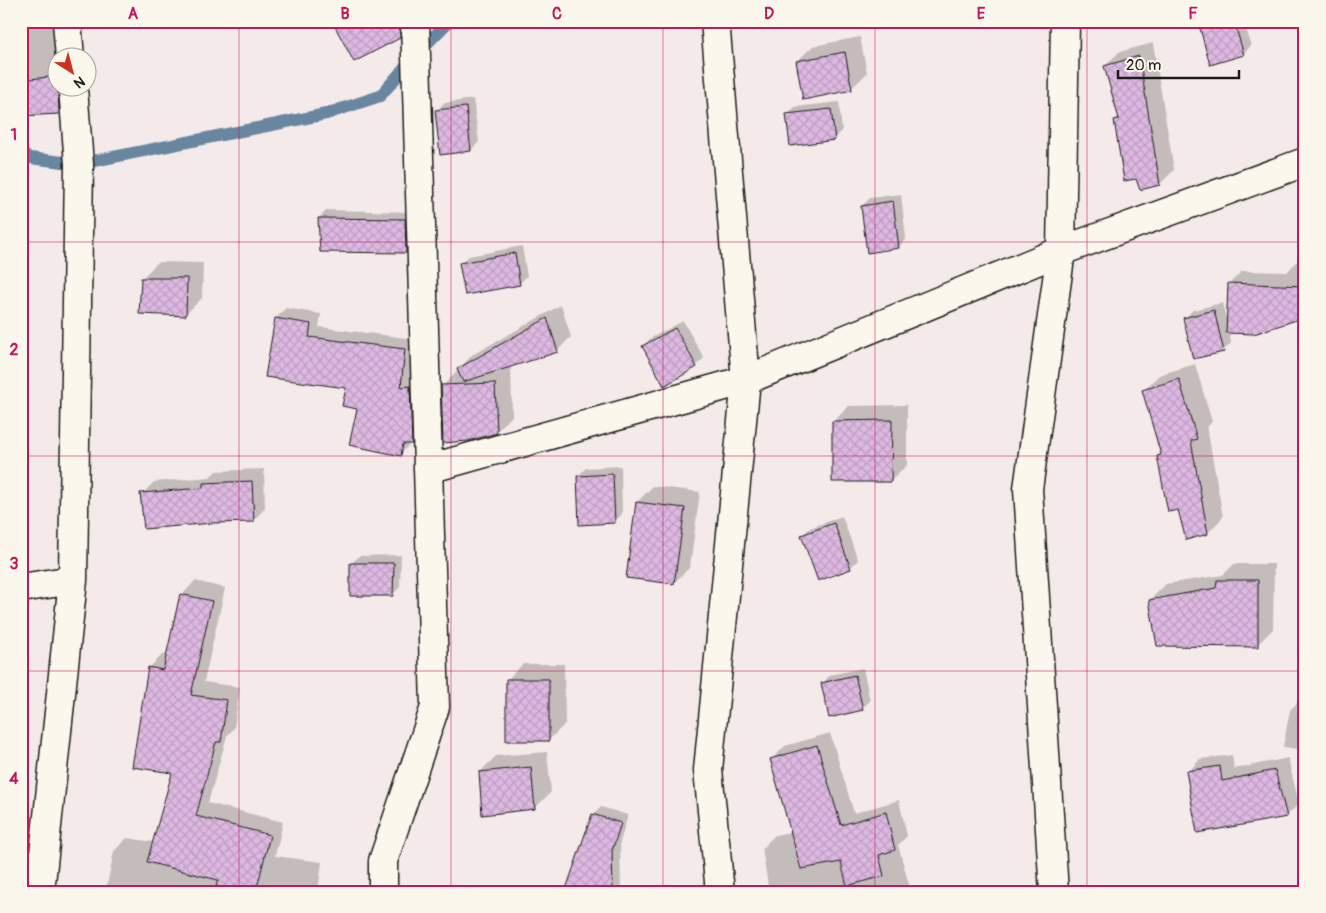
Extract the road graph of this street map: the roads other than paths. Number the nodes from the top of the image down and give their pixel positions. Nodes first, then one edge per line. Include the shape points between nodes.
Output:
1 (67, 21) edge
2 (414, 21) edge
3 (715, 21) edge
4 (1065, 21) edge
5 (69, 48) edge
6 (74, 98) edge
7 (1305, 162) edge
8 (1061, 251) junction
9 (746, 380) junction
10 (428, 469) junction
11 (73, 580) junction
12 (21, 588) edge
13 (40, 892) edge
14 (383, 892) edge
15 (720, 892) edge
16 (1054, 892) edge

1 - 5 street
2 - 10 street
3 - 9 street
4 - 8 street
6 - 11 street via 79,164
7 - 8 street
8 - 9 street
8 - 16 street via 1028,489
9 - 10 street
9 - 15 street via 708,770
10 - 14 street via 435,707 383,861
11 - 12 street
11 - 13 street

